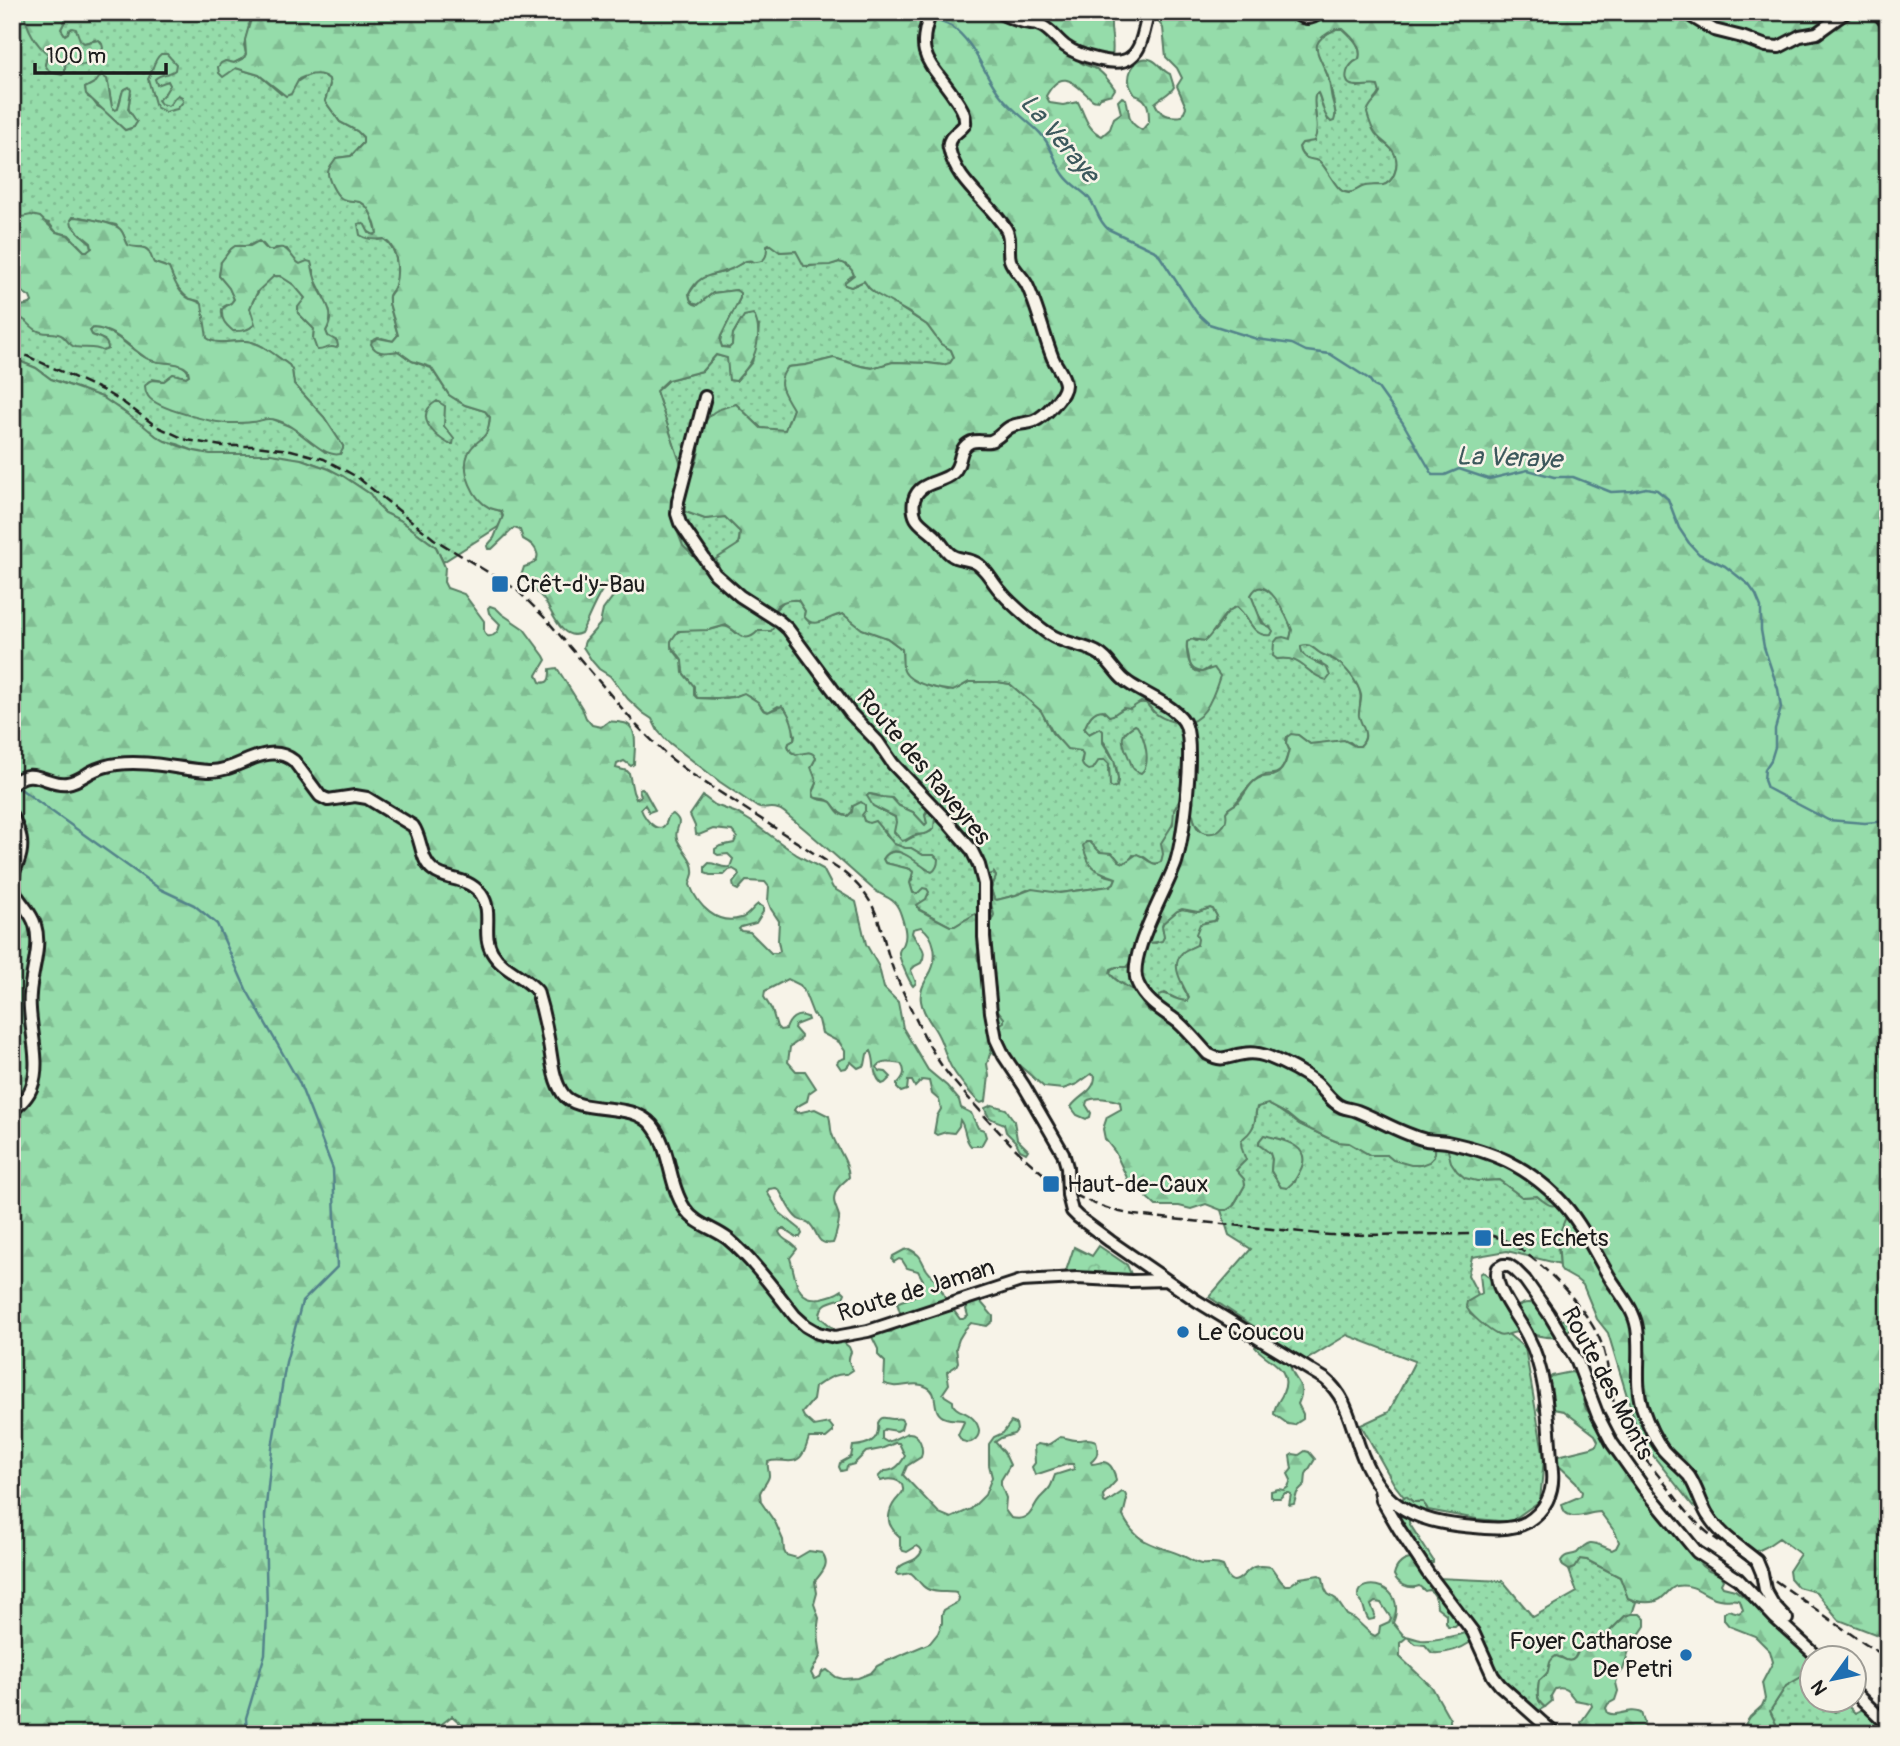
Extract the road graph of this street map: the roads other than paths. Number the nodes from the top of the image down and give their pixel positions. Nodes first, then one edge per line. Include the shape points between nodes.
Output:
1 (932, 12) edge
2 (998, 12) edge
3 (1149, 12) edge
4 (1293, 12) edge
5 (1320, 12) edge
6 (1684, 12) edge
7 (1846, 12) edge
8 (1878, 12) edge
9 (1888, 25) edge
10 (705, 397) dead end
11 (12, 785) edge
12 (12, 816) edge
13 (12, 1111) edge
14 (1169, 1283) junction
15 (1380, 1489) junction
16 (1796, 1637) junction
17 (1804, 1644) edge
18 (1868, 1706) edge
19 (1888, 1725) edge
20 (1555, 1734) edge

1 - 16 street, bridge via 924,49 965,117 962,130 950,139 948,148 966,183 1005,228 1010,260 1026,283 1065,383 1060,397 1038,419 1014,425 993,440 968,443 958,468 920,489 913,510 947,552 976,562 1002,593 1047,633 1098,652 1121,677 1183,719 1189,760 1180,846 1147,928 1136,982 1157,1008 1208,1054 1226,1059 1249,1053 1277,1060 1316,1083 1339,1106 1407,1134 1503,1158 1559,1199 1583,1229 1633,1313 1639,1396 1654,1436 1690,1478 1715,1526 1757,1561 1765,1590
2 - 3 street via 1040,25 1071,50 1117,63 1138,50
4 - 5 street via 1302,19
6 - 7 street via 1714,30 1780,47 1817,33
8 - 9 street
10 - 14 street, Route des Raveyres via 678,500 680,523 724,583 793,635 851,714 971,849 984,884 984,937 996,1039 1063,1153 1070,1206 1078,1217
11 - 14 street, Route de Jaman via 34,776 66,784 94,770 125,763 218,771 266,753 279,753 294,761 320,796 328,800 367,798 413,826 433,870 465,881 480,894 488,911 492,954 537,991 564,1097 593,1107 634,1112 650,1123 687,1212 736,1247 795,1316 818,1333 835,1337 868,1331 1021,1281 1077,1278
12 - 13 street via 22,846 13,888 32,916 37,945 30,995 34,1080
14 - 15 street, Route des Monts via 1333,1385
15 - 16 street, Route des Monts via 1411,1514 1446,1524 1515,1526 1544,1506 1553,1478 1543,1375 1536,1351 1496,1280 1497,1268 1508,1265 1525,1280 1564,1337 1605,1432 1638,1481 1697,1552 1738,1579
15 - 20 street via 1410,1548 1473,1632 1493,1676
16 - 17 street, Route des Monts
18 - 19 street

